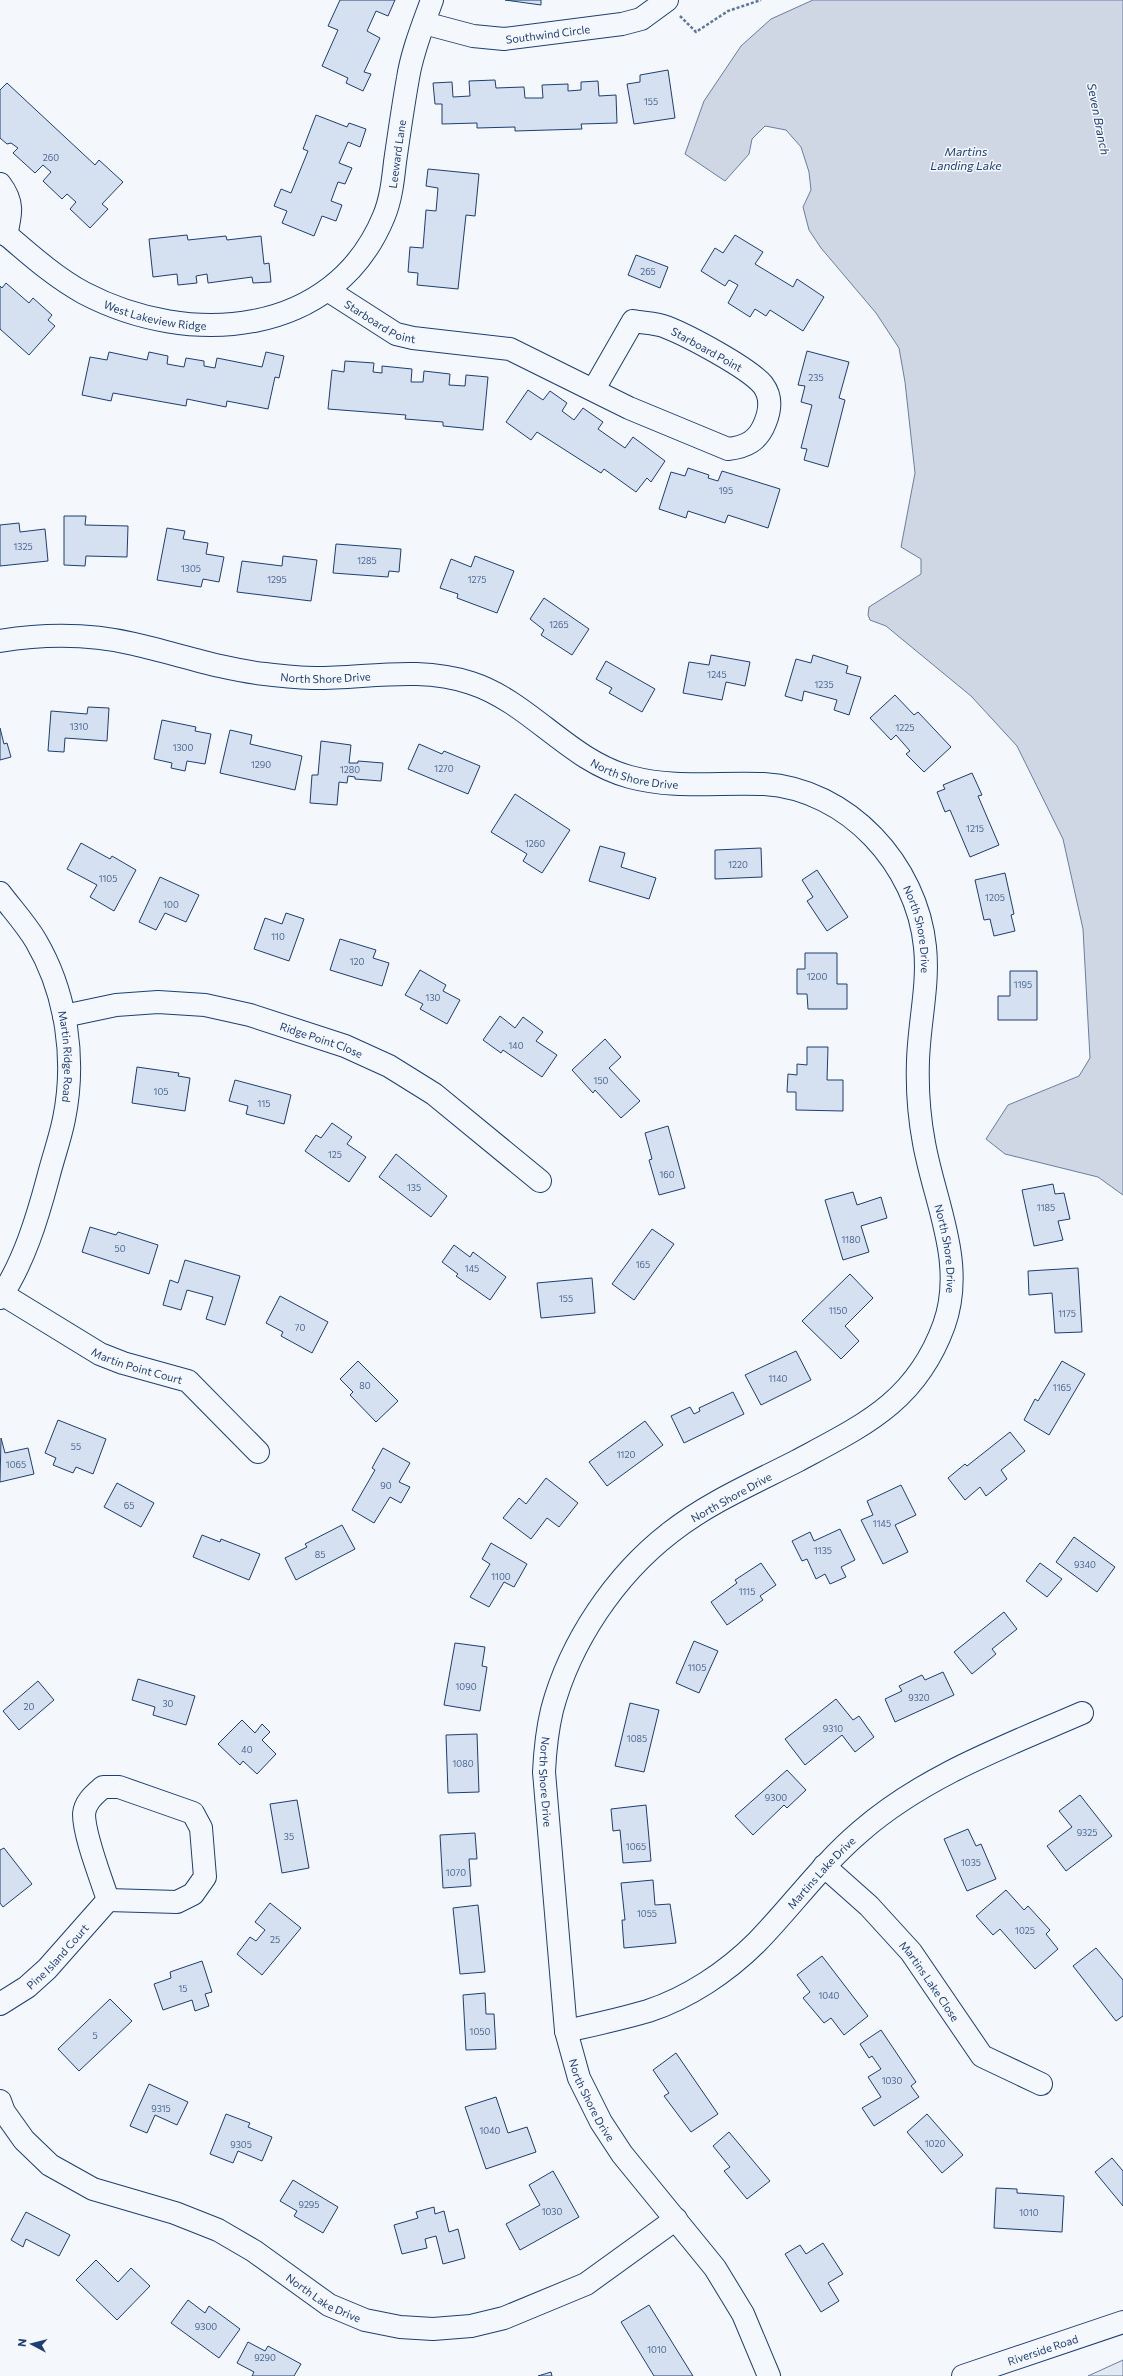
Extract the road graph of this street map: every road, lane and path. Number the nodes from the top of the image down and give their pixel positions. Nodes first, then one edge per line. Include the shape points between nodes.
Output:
1 (432, 0) edge
2 (761, 0) edge
3 (666, 2) edge
4 (424, 23) junction
5 (0, 184) edge
6 (3, 232) edge
7 (329, 291) junction
8 (594, 389) junction
9 (0, 641) edge
10 (0, 893) edge
11 (64, 1016) junction
12 (540, 1181) dead end
13 (1, 1296) edge
14 (258, 1452) dead end
15 (1082, 1712) dead end
16 (824, 1866) junction
17 (108, 1900) junction
18 (0, 2004) edge
19 (566, 2031) junction
20 (1041, 2084) dead end
21 (0, 2102) edge
22 (676, 2219) junction
23 (1123, 2322) edge
24 (769, 2376) edge
25 (963, 2376) edge

1 - 4 street, Leeward Lane
2 - 3 path via 728,11 696,32
3 - 4 street, Southwind Circle via 641,19 622,24 504,39 473,36
4 - 7 street, Leeward Lane via 408,76 392,188 384,215 363,256
5 - 6 street via 7,193 12,213
6 - 7 street, West Lakeview Ridge via 47,269 84,293 127,311 175,323 204,325 265,320 298,309
7 - 8 street, Starboard Point via 396,334 510,349
8 - 8 street, Starboard Point via 630,408 728,449 743,447 754,441 762,431 769,411 764,386 742,367 666,327 633,321
9 - 19 street, North Shore Drive via 54,636 88,637 129,643 227,668 265,674 314,678 413,673 448,676 475,684 501,696 584,756 625,776 673,786 767,784 818,798 868,830 905,880 919,914 925,946 918,1094 924,1144 951,1252 952,1286 945,1322 925,1367 893,1405 862,1426 709,1507 673,1530 647,1552 625,1576 575,1649 553,1706 546,1739 544,1772
10 - 11 street, Martin Ridge Road via 36,941 53,975
11 - 12 street, Ridge Point Close via 116,1005 151,1002 205,1005 250,1015 345,1046 390,1066 434,1094
11 - 13 street, Martin Ridge Road via 70,1068 64,1119 36,1223 21,1260
13 - 14 street, Martin Point Court via 100,1354 188,1381
15 - 16 street, Martins Lake Drive via 991,1753 901,1801 861,1830
16 - 19 street, Martins Lake Drive via 757,1942 706,1982 648,2011
16 - 20 street, Martins Lake Close via 869,1906 911,1952 982,2056
17 - 17 street via 84,1814 89,1799 103,1787 119,1787 193,1813 201,1828 205,1877 193,1894 177,1902
17 - 18 street, Pine Island Court via 47,1969 27,1987
19 - 22 street, North Shore Drive via 579,2078 601,2122 622,2154
21 - 22 street, North Lake Drive via 24,2140 50,2165 87,2186 175,2213 218,2230 254,2251 329,2305 365,2320 400,2327 433,2329 471,2326 504,2318 586,2284
22 - 24 street, North Shore Drive via 715,2268 743,2314
23 - 25 street, Riverside Road

